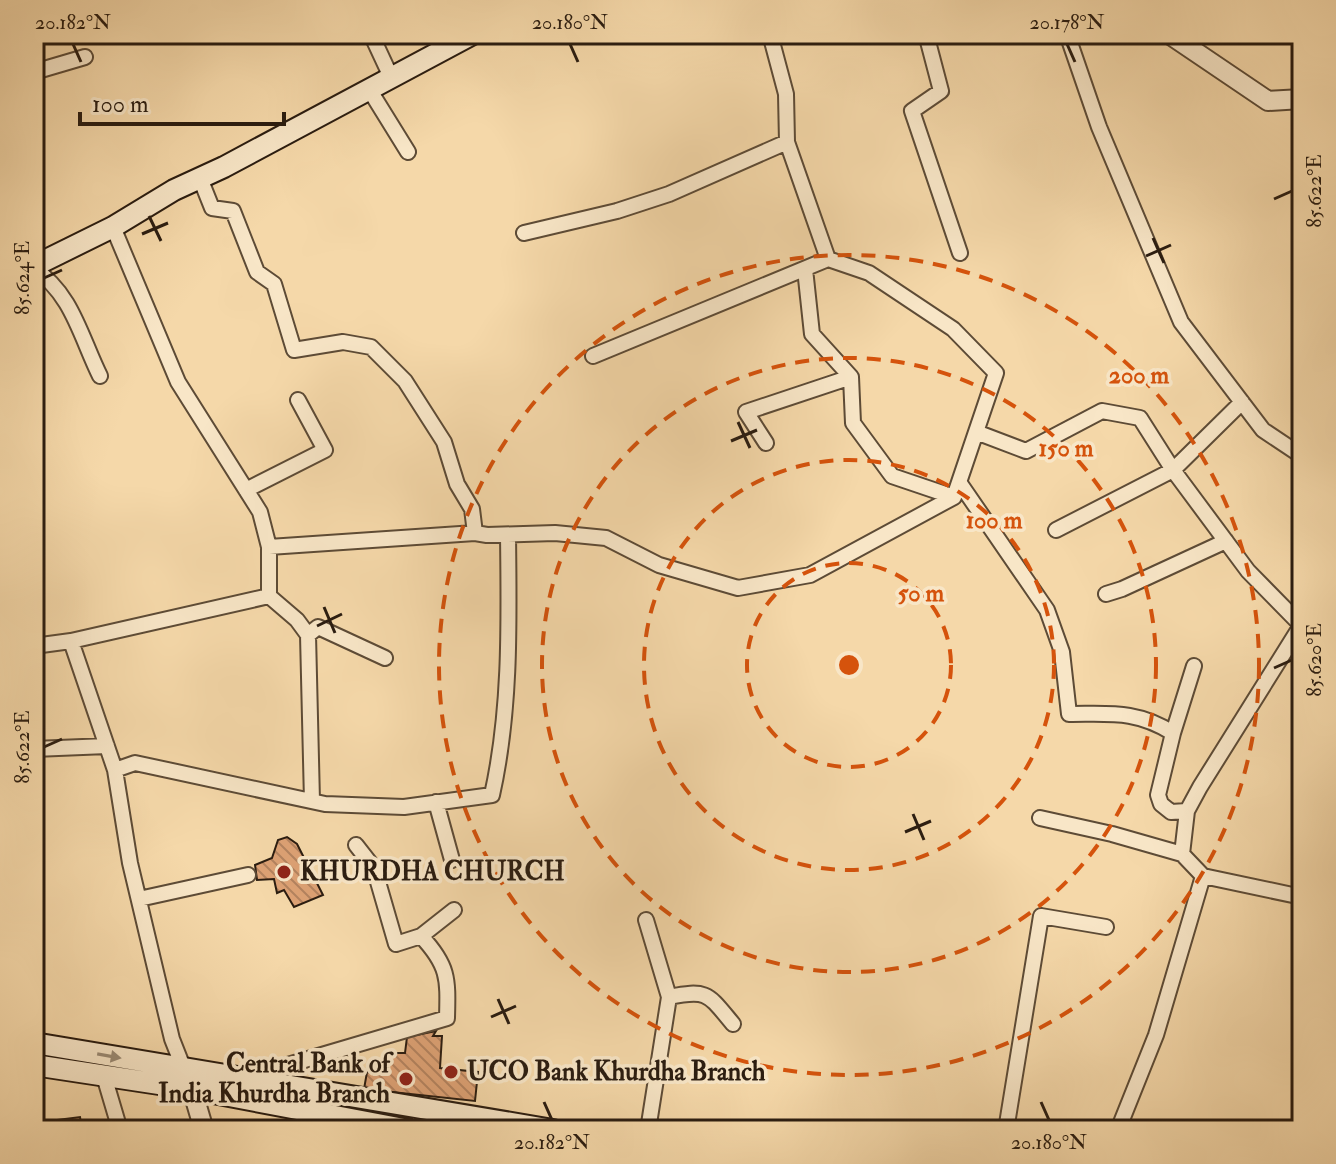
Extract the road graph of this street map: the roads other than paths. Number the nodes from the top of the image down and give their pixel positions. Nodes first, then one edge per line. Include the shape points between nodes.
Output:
1 (371, 34) edge
2 (473, 34) edge
3 (770, 34) edge
4 (926, 34) edge
5 (1067, 34) edge
6 (1169, 34) edge
7 (85, 57) dead end
8 (34, 72) edge
9 (391, 77) junction
10 (369, 89) junction
11 (1302, 99) edge
12 (787, 142) junction
13 (408, 152) dead end
14 (200, 178) junction
15 (113, 227) junction
16 (524, 233) dead end
17 (960, 253) dead end
18 (828, 259) junction
19 (34, 267) edge
20 (805, 269) junction
21 (593, 356) dead end
22 (100, 376) dead end
23 (851, 377) junction
24 (298, 400) dead end
25 (1242, 402) junction
26 (976, 432) junction
27 (766, 443) dead end
28 (1302, 456) edge
29 (1173, 470) junction
30 (959, 482) junction
31 (246, 490) junction
32 (954, 497) junction
33 (1056, 530) dead end
34 (475, 533) junction
35 (508, 535) junction
36 (1226, 541) junction
37 (269, 547) junction
38 (1106, 594) dead end
39 (269, 596) junction
40 (1302, 624) edge
41 (308, 635) junction
42 (71, 641) junction
43 (34, 646) edge
44 (385, 658) dead end
45 (1194, 666) dead end
46 (1173, 733) junction
47 (107, 746) junction
48 (34, 749) edge
49 (115, 770) junction
50 (312, 801) junction
51 (436, 802) junction
52 (1187, 811) junction
53 (1040, 818) dead end
54 (356, 845) dead end
55 (1182, 854) junction
56 (452, 860) dead end
57 (248, 875) dead end
58 (1203, 876) junction
59 (1302, 897) edge
60 (139, 899) junction
61 (454, 910) dead end
62 (646, 920) dead end
63 (1106, 927) dead end
64 (421, 936) junction
65 (669, 997) junction
66 (733, 1024) dead end
67 (34, 1043) edge
68 (34, 1065) edge
69 (183, 1069) junction
70 (104, 1076) junction
71 (243, 1079) junction
72 (192, 1089) junction
73 (120, 1130) edge
74 (204, 1130) edge
75 (409, 1130) edge
76 (553, 1130) edge
77 (648, 1130) edge
78 (1006, 1130) edge
79 (1118, 1130) edge

1 - 9 street
2 - 9 main road
3 - 12 street via 786,94
4 - 17 street via 941,91 912,111
5 - 25 street via 1099,127 1181,322
6 - 11 street via 1268,101
7 - 8 street
9 - 10 main road
10 - 13 street
10 - 14 main road
12 - 16 street via 669,194
12 - 18 street
14 - 15 main road
14 - 34 street via 212,208 233,211 257,272 274,284 294,350 343,342 371,347 405,381 444,442 457,484 472,509
15 - 19 main road
15 - 31 street via 178,382
18 - 20 street
18 - 26 street via 869,273 953,329 996,373
19 - 22 street via 53,282 73,313
20 - 21 street
20 - 23 street via 812,334
23 - 27 street via 746,412
23 - 32 street via 853,423 892,476
24 - 31 street via 325,450
25 - 28 street via 1263,430
25 - 29 street
26 - 29 street via 1026,451 1102,411 1140,418
26 - 30 street
29 - 33 street
29 - 36 street
30 - 32 street
30 - 46 street via 1047,610 1062,652 1069,714 1124,713 1152,720
31 - 37 street via 260,512
32 - 35 street via 810,575 738,588 659,565 606,538
34 - 35 street
34 - 37 street
35 - 51 street via 506,687 501,757 492,795
36 - 38 street
36 - 40 street via 1248,571
37 - 39 street
39 - 41 street
39 - 42 street
40 - 52 street
41 - 44 street via 318,627
41 - 50 street
42 - 43 street
42 - 47 street
45 - 46 street
46 - 52 street via 1158,795 1171,812
47 - 48 street
47 - 49 street
49 - 50 street via 135,763
49 - 60 street
50 - 51 street via 404,807
51 - 56 street
52 - 55 street
53 - 55 street
54 - 64 street via 374,868 396,944
55 - 58 street
57 - 60 street
58 - 59 street
58 - 79 street via 1156,1035
60 - 69 street
61 - 64 street
62 - 65 street
63 - 78 street via 1041,916
64 - 71 street via 448,978 447,1018
65 - 66 street via 699,992
65 - 77 street
67 -> 69 main road
68 - 70 main road
69 - 71 main road
69 - 72 street
70 - 72 main road
70 - 73 street
71 - 76 main road
72 - 74 street
72 - 75 main road

